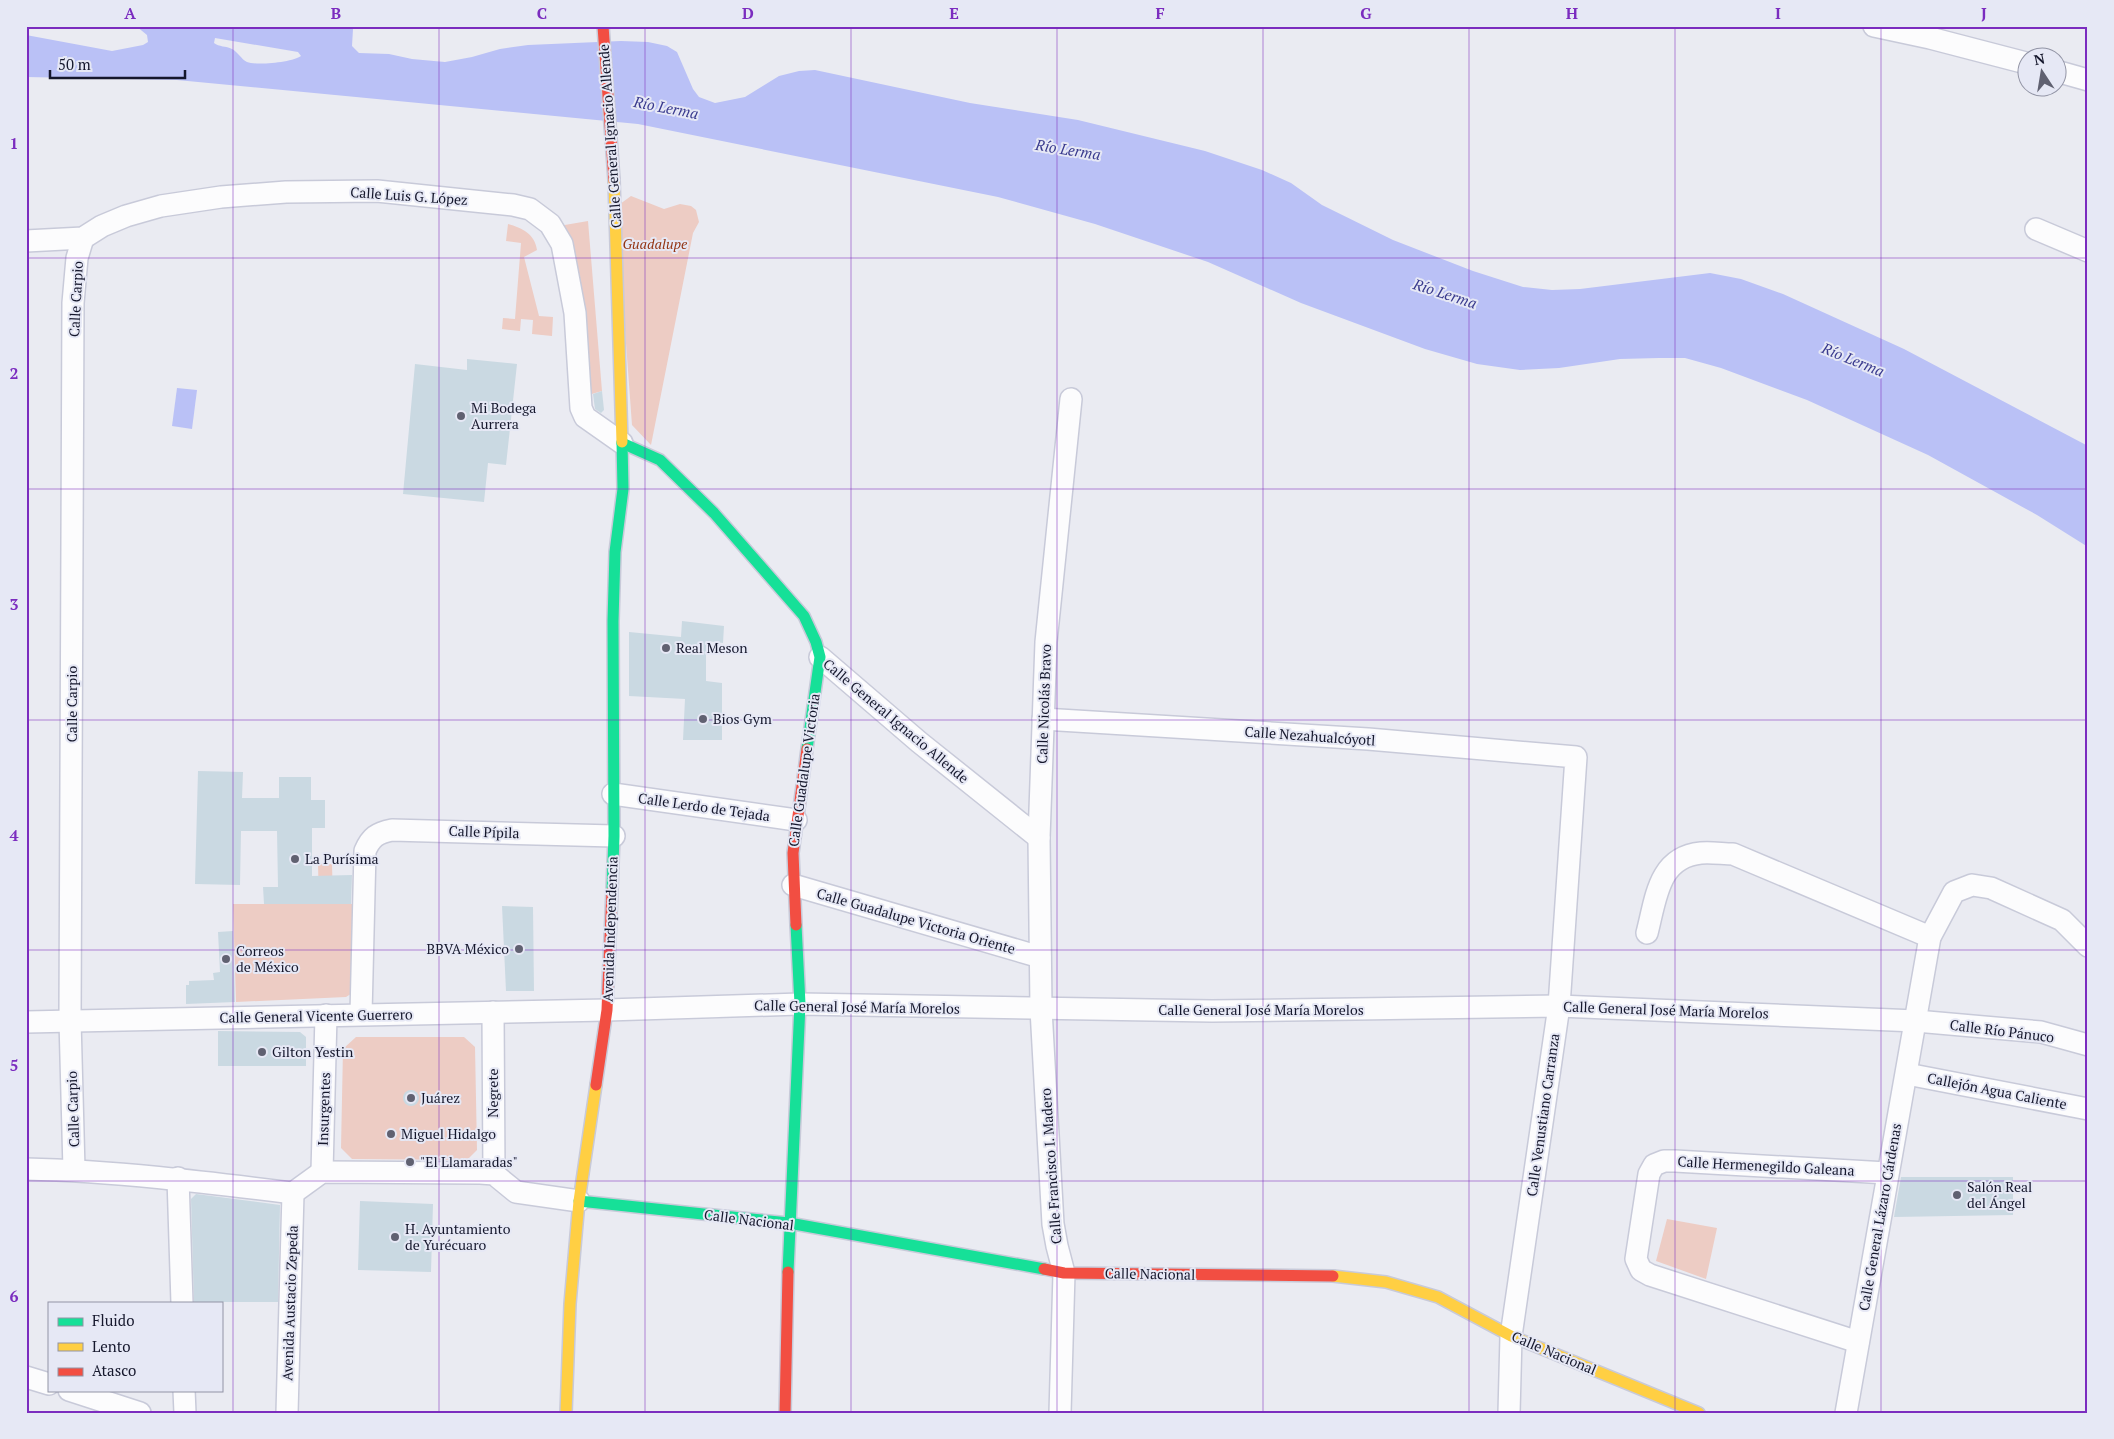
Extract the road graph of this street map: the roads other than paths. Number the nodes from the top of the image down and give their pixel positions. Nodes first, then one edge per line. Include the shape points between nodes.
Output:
1 (603, 26) edge
2 (1874, 26) edge
3 (2016, 61) edge
4 (2066, 74) edge
5 (2088, 80) edge
6 (2036, 228) dead end
7 (83, 238) junction
8 (26, 241) edge
9 (2088, 251) edge
10 (1071, 399) dead end
11 (622, 443) junction
12 (820, 657) junction
13 (1042, 720) junction
14 (1576, 757) joint
15 (613, 794) junction
16 (796, 820) junction
17 (614, 836) junction
18 (1039, 838) junction
19 (793, 885) junction
20 (1647, 933) dead end
21 (1930, 936) junction
22 (2088, 946) edge
23 (1040, 957) junction
24 (800, 1004) junction
25 (1559, 1006) junction
26 (606, 1010) junction
27 (1041, 1010) junction
28 (493, 1012) junction
29 (361, 1014) junction
30 (326, 1015) junction
31 (70, 1020) junction
32 (1916, 1021) junction
33 (26, 1022) edge
34 (2088, 1045) edge
35 (1906, 1074) junction
36 (2088, 1109) edge
37 (26, 1169) edge
38 (74, 1170) junction
39 (322, 1172) junction
40 (1887, 1173) junction
41 (494, 1174) junction
42 (178, 1178) junction
43 (293, 1194) junction
44 (579, 1201) junction
45 (789, 1224) junction
46 (1064, 1273) junction
47 (182, 1302) edge
48 (1511, 1336) junction
49 (1858, 1342) junction
50 (26, 1377) edge
51 (48, 1384) edge
52 (74, 1392) edge
53 (184, 1392) edge
54 (140, 1413) edge
55 (185, 1413) edge
56 (287, 1413) edge
57 (566, 1413) edge
58 (785, 1413) edge
59 (1060, 1413) edge
60 (1509, 1413) edge
61 (1699, 1413) edge
62 (1846, 1413) edge

1 - 11 street, Calle General Ignacio Allende via 616,204
2 - 3 street
4 - 5 street
6 - 9 street
7 - 8 street, Calle Luis G. López
7 - 11 street, Calle Luis G. López via 126,216 161,206 286,192 377,191 530,209 550,224 562,244 575,313 581,408 585,417
7 - 31 street, Calle Carpio via 77,258 73,303
10 - 13 street, Calle Nicolás Bravo via 1046,642
11 - 12 street, Calle General Ignacio Allende via 660,460 714,513 804,616
11 - 15 street, Avenida Independencia via 623,489 615,552
12 - 16 street, Calle Guadalupe Victoria
12 - 18 street, Calle General Ignacio Allende
13 - 14 street, Calle Nezahualcóyotl via 1368,739
13 - 18 street, Calle Nicolás Bravo
14 - 25 street, Calle Venustiano Carranza
15 - 16 street, Calle Lerdo de Tejada
15 - 17 street, Avenida Independencia
16 - 19 street, Calle Guadalupe Victoria
17 - 26 street, Avenida Independencia
17 - 29 street, Calle Pípila via 392,830 378,833 364,851
18 - 23 street, Calle Nicolás Bravo
19 - 23 street, Calle Guadalupe Victoria Oriente
19 - 24 street, Calle Guadalupe Victoria
20 - 21 street via 1661,879 1674,862 1700,853 1733,854
21 - 22 street, Calle General Lázaro Cárdenas via 1954,892 1972,885 1990,888 2062,920
21 - 32 street, Calle General Lázaro Cárdenas
23 - 27 street, Calle Nicolás Bravo
24 - 26 street, Calle General José María Morelos
24 - 27 street, Calle General José María Morelos
24 - 45 street, Calle Guadalupe Victoria
25 - 27 street, Calle General José María Morelos
25 - 32 street, Calle General José María Morelos
25 - 48 street, Calle Venustiano Carranza
26 - 28 street, Calle General Vicente Guerrero
26 - 44 street, Avenida Independencia
27 - 46 street, Calle Francisco I. Madero via 1053,1224
28 - 29 street, Calle General Vicente Guerrero
28 - 41 street, Negrete
29 - 30 street, Calle General Vicente Guerrero
30 - 31 street, Calle General Vicente Guerrero
30 - 39 street, Insurgentes
31 - 33 street, Calle General Vicente Guerrero
31 - 38 street, Calle Carpio
32 - 34 street, Calle Río Pánuco via 2040,1032
32 - 35 street, Calle General Lázaro Cárdenas
35 - 36 street, Callejón Agua Caliente
35 - 40 street, Calle General Lázaro Cárdenas
37 - 38 street
38 - 42 street
39 - 41 street
39 - 43 street
40 - 49 street, Calle General Lázaro Cárdenas
40 - 49 street, Calle Hermenegildo Galeana via 1664,1161 1654,1165 1647,1183 1636,1258 1641,1270
41 - 44 street via 516,1192
42 - 43 street
42 - 47 street
43 - 56 street, Avenida Austacio Zepeda
44 - 45 street, Calle Nacional
44 - 57 street, Avenida Independencia via 570,1304
45 - 46 street, Calle Nacional
45 - 58 street, Calle Guadalupe Victoria
46 - 48 street, Calle Nacional via 1337,1276 1386,1282 1438,1297
46 - 59 street, Calle Francisco I. Madero
48 - 60 street, Calle Venustiano Carranza
48 - 61 street, Calle Nacional
49 - 62 street, Calle General Lázaro Cárdenas
50 - 51 street
52 - 54 street
53 - 55 street

